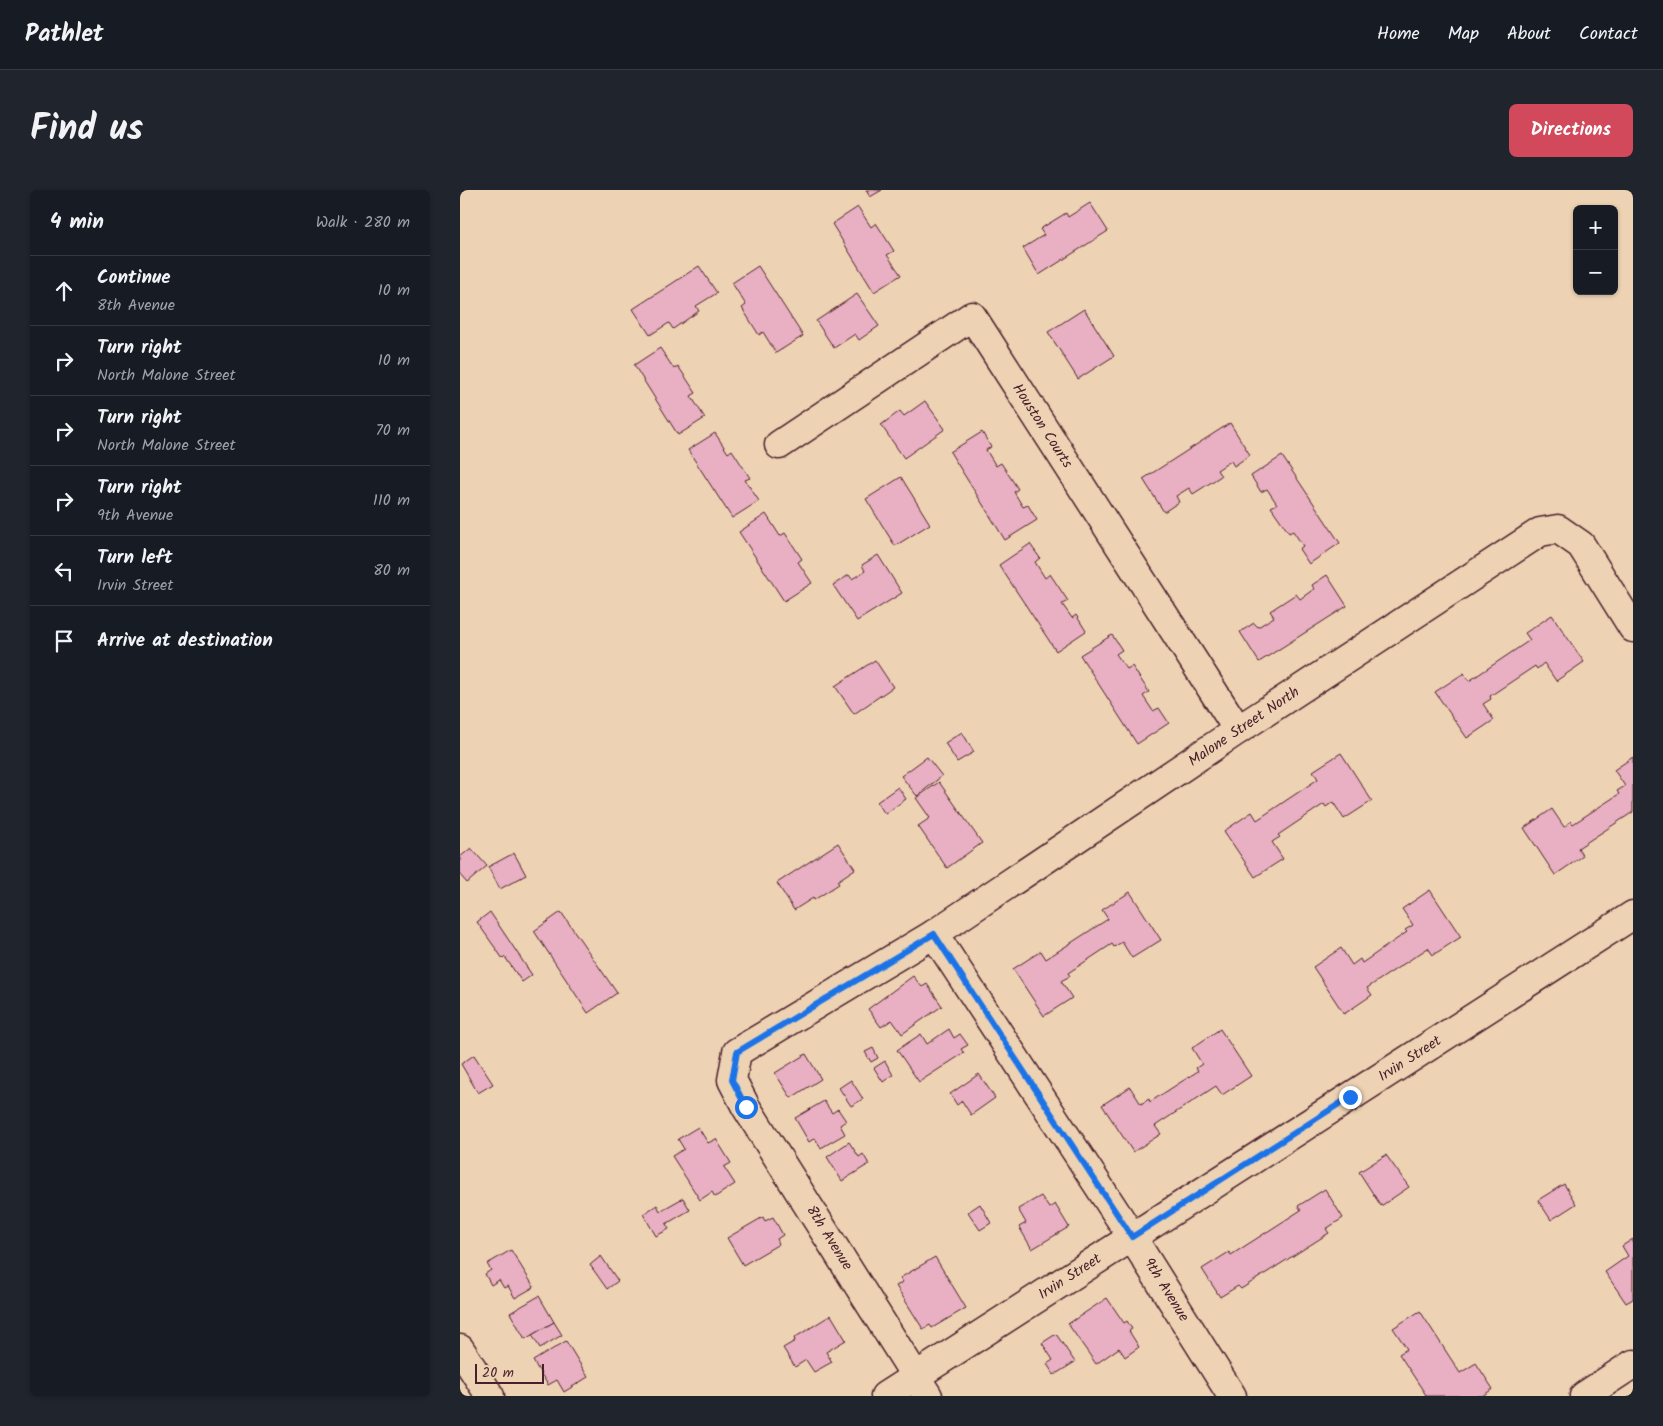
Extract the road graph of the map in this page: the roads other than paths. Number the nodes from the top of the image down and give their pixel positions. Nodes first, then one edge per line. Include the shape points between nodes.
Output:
1 (779, 445) dead end
2 (1633, 628) edge
3 (1238, 730) junction
4 (1633, 915) edge
5 (934, 934) junction
6 (732, 1080) joint
7 (1132, 1237) junction
8 (460, 1349) edge
9 (1633, 1364) edge
10 (921, 1386) edge
11 (490, 1396) edge
12 (885, 1396) edge
13 (1232, 1396) edge
14 (1584, 1396) edge

1 - 3 street, Houston Courts via 972,316
2 - 3 street, Malone Street North via 1581,546 1558,529 1540,532
3 - 5 street, Malone Street North
4 - 7 street, Irvin Street
5 - 6 street, Malone Street North via 737,1052
5 - 7 street, 9th Avenue
6 - 10 street, 8th Avenue
7 - 10 street, Irvin Street
7 - 13 street, 9th Avenue
8 - 11 street
9 - 14 street
10 - 12 street, Irvin Street

